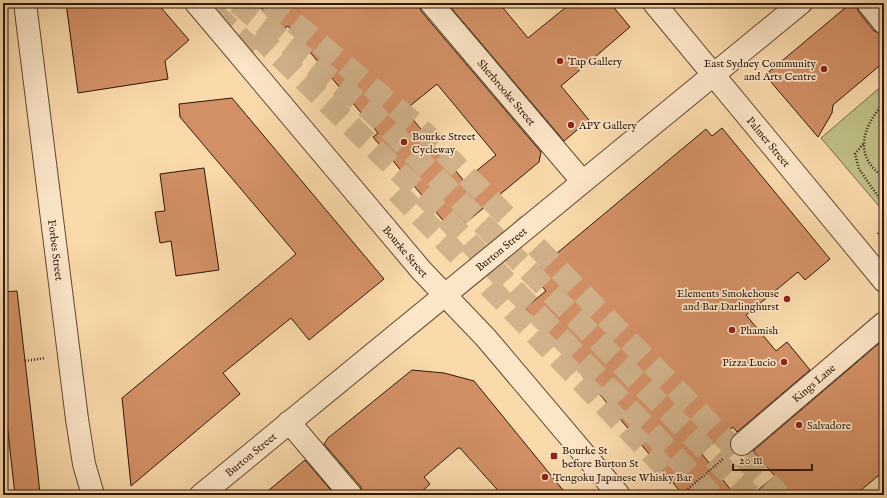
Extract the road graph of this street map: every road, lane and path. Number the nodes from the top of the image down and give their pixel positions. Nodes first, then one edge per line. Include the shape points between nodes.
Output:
1 (25, 3) edge
2 (196, 3) edge
3 (431, 3) edge
4 (654, 3) edge
5 (801, 3) edge
6 (868, 3) edge
7 (884, 23) edge
8 (713, 76) junction
9 (884, 103) edge
10 (864, 143) junction
11 (884, 177) edge
12 (582, 181) junction
13 (884, 205) edge
14 (884, 280) edge
15 (446, 295) junction
16 (884, 323) edge
17 (290, 422) junction
18 (742, 444) dead end
19 (703, 476) dead end
20 (884, 489) edge
21 (93, 495) edge
22 (201, 495) edge
23 (351, 495) edge
24 (619, 495) edge
25 (681, 495) edge
26 (877, 495) edge

1 - 21 street, Forbes Street via 77,419 84,464
2 - 15 street, Bourke Street
3 - 12 street, Sherbrooke Street
4 - 8 street, Palmer Street
5 - 8 street, Burton Street
6 - 7 street
8 - 12 street, Burton Street
8 - 14 street, Palmer Street
9 - 10 path via 867,128
10 - 11 path via 865,159
10 - 13 path via 855,154 859,169
12 - 15 street, Burton Street
15 - 17 street, Burton Street
15 - 24 street, Bourke Street via 486,338
16 - 18 street, Kings Lane
17 - 22 street, Burton Street
17 - 23 street
19 - 25 path
20 - 26 path

